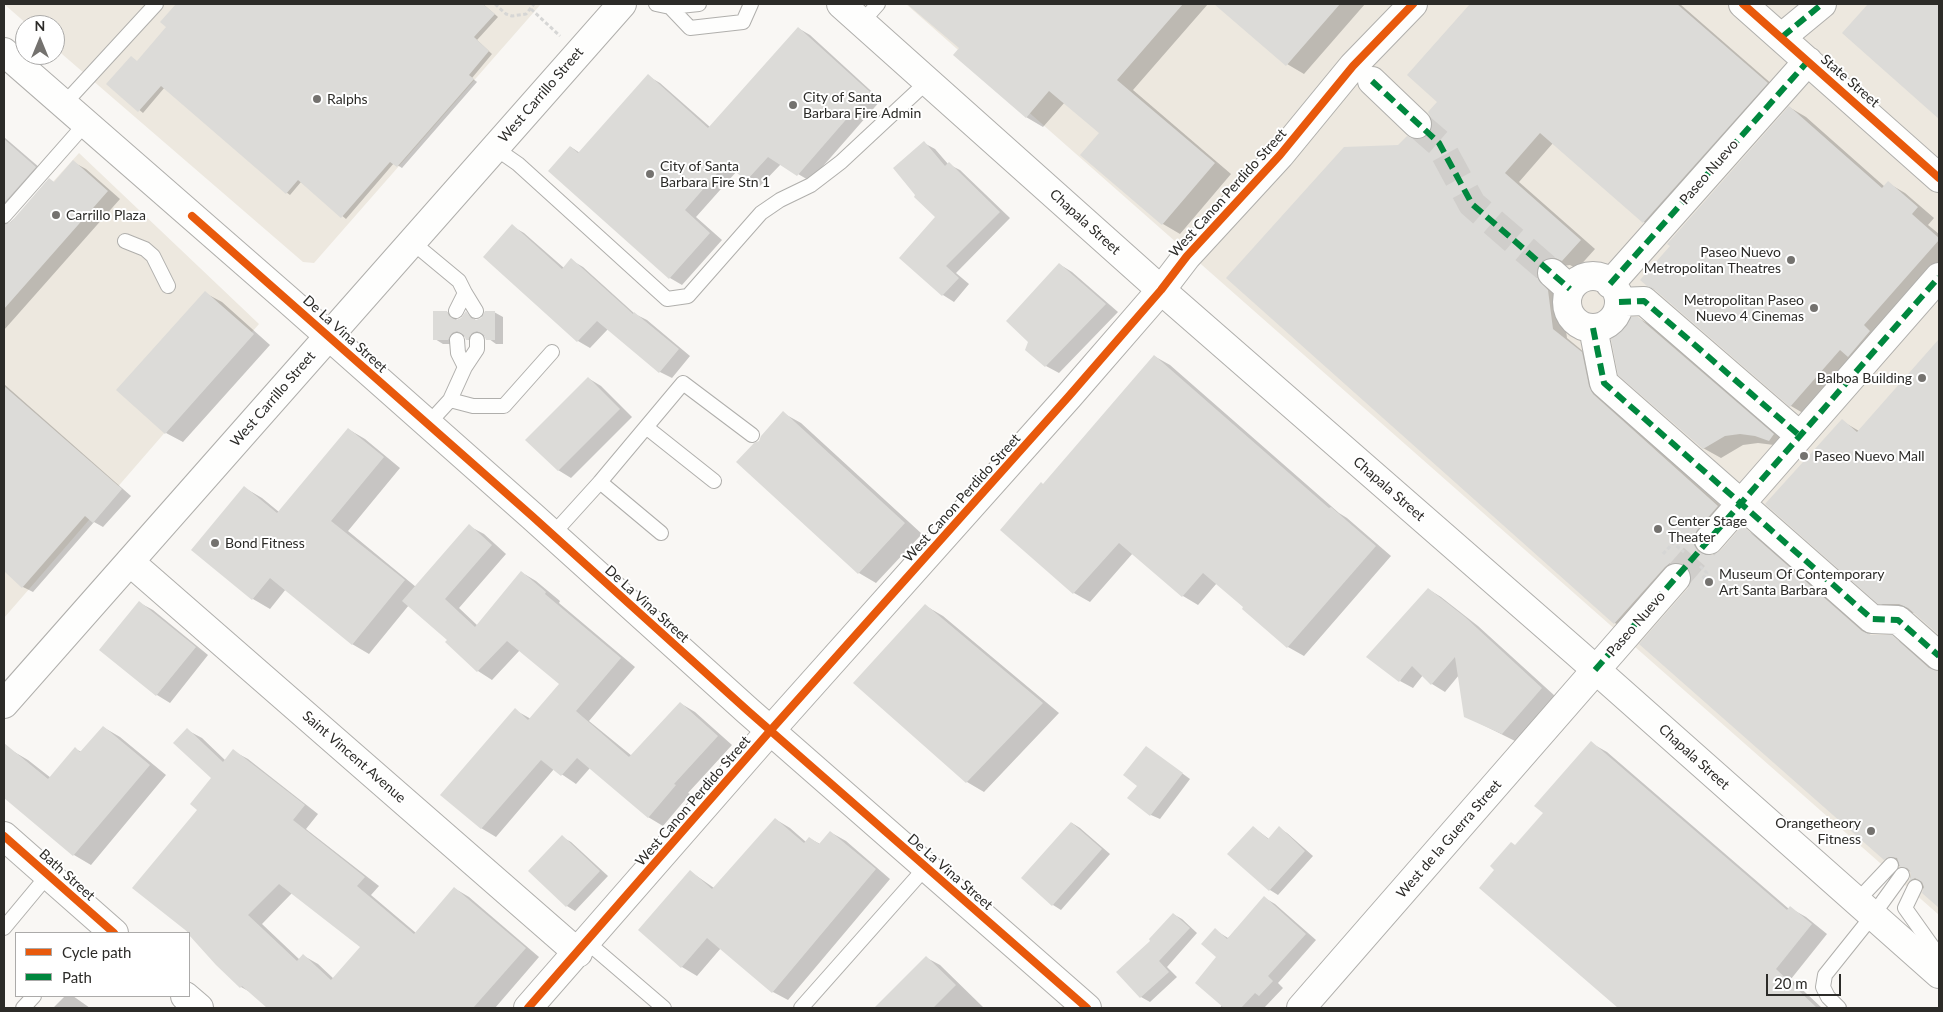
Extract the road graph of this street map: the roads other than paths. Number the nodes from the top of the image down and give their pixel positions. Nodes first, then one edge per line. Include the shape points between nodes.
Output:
1 (156, 4) edge
2 (622, 4) edge
3 (699, 4) edge
4 (751, 4) edge
5 (840, 4) edge
6 (1744, 4) edge
7 (1822, 4) edge
8 (666, 5) edge
9 (1411, 5) edge
10 (870, 13) edge
11 (1782, 38) junction
12 (4, 52) edge
13 (1808, 61) junction
14 (928, 81) junction
15 (1372, 81) dead end
16 (64, 104) junction
17 (86, 123) junction
18 (1417, 124) tunnel mouth
19 (495, 148) junction
20 (1936, 167) edge
21 (4, 216) edge
22 (125, 241) dead end
23 (412, 242) junction
24 (1939, 277) edge
25 (168, 286) dead end
26 (1161, 290) junction
27 (465, 293) junction
28 (1615, 293) junction
29 (456, 311) dead end
30 (476, 311) dead end
31 (1593, 328) junction
32 (329, 336) junction
33 (457, 340) dead end
34 (477, 340) dead end
35 (552, 352) dead end
36 (465, 367) junction
37 (450, 400) junction
38 (428, 424) junction
39 (646, 426) junction
40 (752, 435) dead end
41 (1800, 436) junction
42 (714, 480) dead end
43 (600, 482) junction
44 (1741, 504) junction
45 (661, 533) dead end
46 (552, 535) junction
47 (1709, 540) tunnel mouth
48 (130, 562) junction
49 (1676, 578) tunnel mouth
50 (1939, 656) edge
51 (1596, 670) junction
52 (4, 704) edge
53 (770, 731) junction
54 (4, 836) edge
55 (1890, 865) dead end
56 (926, 868) junction
57 (48, 875) junction
58 (1902, 875) dead end
59 (1915, 887) dead end
60 (1865, 908) junction
61 (4, 928) edge
62 (101, 929) edge
63 (582, 948) junction
64 (1939, 956) edge
65 (1939, 974) edge
66 (33, 997) edge
67 (186, 997) edge
68 (23, 1008) edge
69 (199, 1008) edge
70 (528, 1008) edge
71 (664, 1008) edge
72 (802, 1008) edge
73 (1087, 1008) edge
74 (1301, 1008) edge
75 (1839, 1008) edge

1 - 16 lane
2 - 19 street, West Carrillo Street
3 - 8 lane
4 - 8 lane via 743,22 690,28
5 - 10 street, Chapala Street
6 - 11 street, State Street
7 - 11 street
9 - 26 street, West Canon Perdido Street via 1187,256
10 - 14 street, Chapala Street
11 - 13 street, State Street
12 - 16 street, De La Vina Street
13 - 20 street, State Street
13 - 28 street, Paseo Nuevo
14 - 19 lane via 841,162 811,185 761,213 688,296 667,298 518,164
14 - 26 street, Chapala Street
15 - 18 street
16 - 17 street, De La Vina Street
17 - 21 lane
17 - 32 street, De La Vina Street
19 - 23 street, West Carrillo Street
22 - 25 lane via 153,256
23 - 27 lane via 459,281
23 - 32 street, West Carrillo Street
24 - 41 street
26 - 51 street, Chapala Street
26 - 53 street, West Canon Perdido Street
27 - 29 lane
27 - 30 lane
28 - 31 street, Paseo Nuevo via 1616,315 1606,324
28 - 31 street via 1606,279 1593,276 1561,281 1570,315 1580,324
28 - 41 street via 1644,301
31 - 44 street via 1604,383
32 - 38 street, De La Vina Street
32 - 48 street, West Carrillo Street
33 - 36 lane via 458,353
34 - 36 lane via 477,349
35 - 37 lane via 504,406 473,406
36 - 37 lane
37 - 38 lane
38 - 46 street, De La Vina Street
39 - 40 lane via 683,383
39 - 42 lane
39 - 43 lane
41 - 44 street
43 - 45 lane
43 - 46 lane
44 - 47 street
44 - 50 street via 1872,618 1898,620
46 - 53 street, De La Vina Street
48 - 52 street, West Carrillo Street
48 - 63 street, Saint Vincent Avenue
49 - 51 street, Paseo Nuevo
51 - 60 street, Chapala Street
51 - 74 street, West de la Guerra Street
53 - 56 street, De La Vina Street
53 - 63 street, West Canon Perdido Street
54 - 57 street, Bath Street
55 - 60 lane
56 - 72 lane
56 - 73 street, De La Vina Street
57 - 61 lane
57 - 62 street, Bath Street
58 - 60 lane
59 - 64 lane via 1905,908
60 - 65 street, Chapala Street
60 - 75 lane via 1825,975 1823,987
63 - 70 street, West Canon Perdido Street
63 - 71 lane
66 - 68 lane
67 - 69 street

